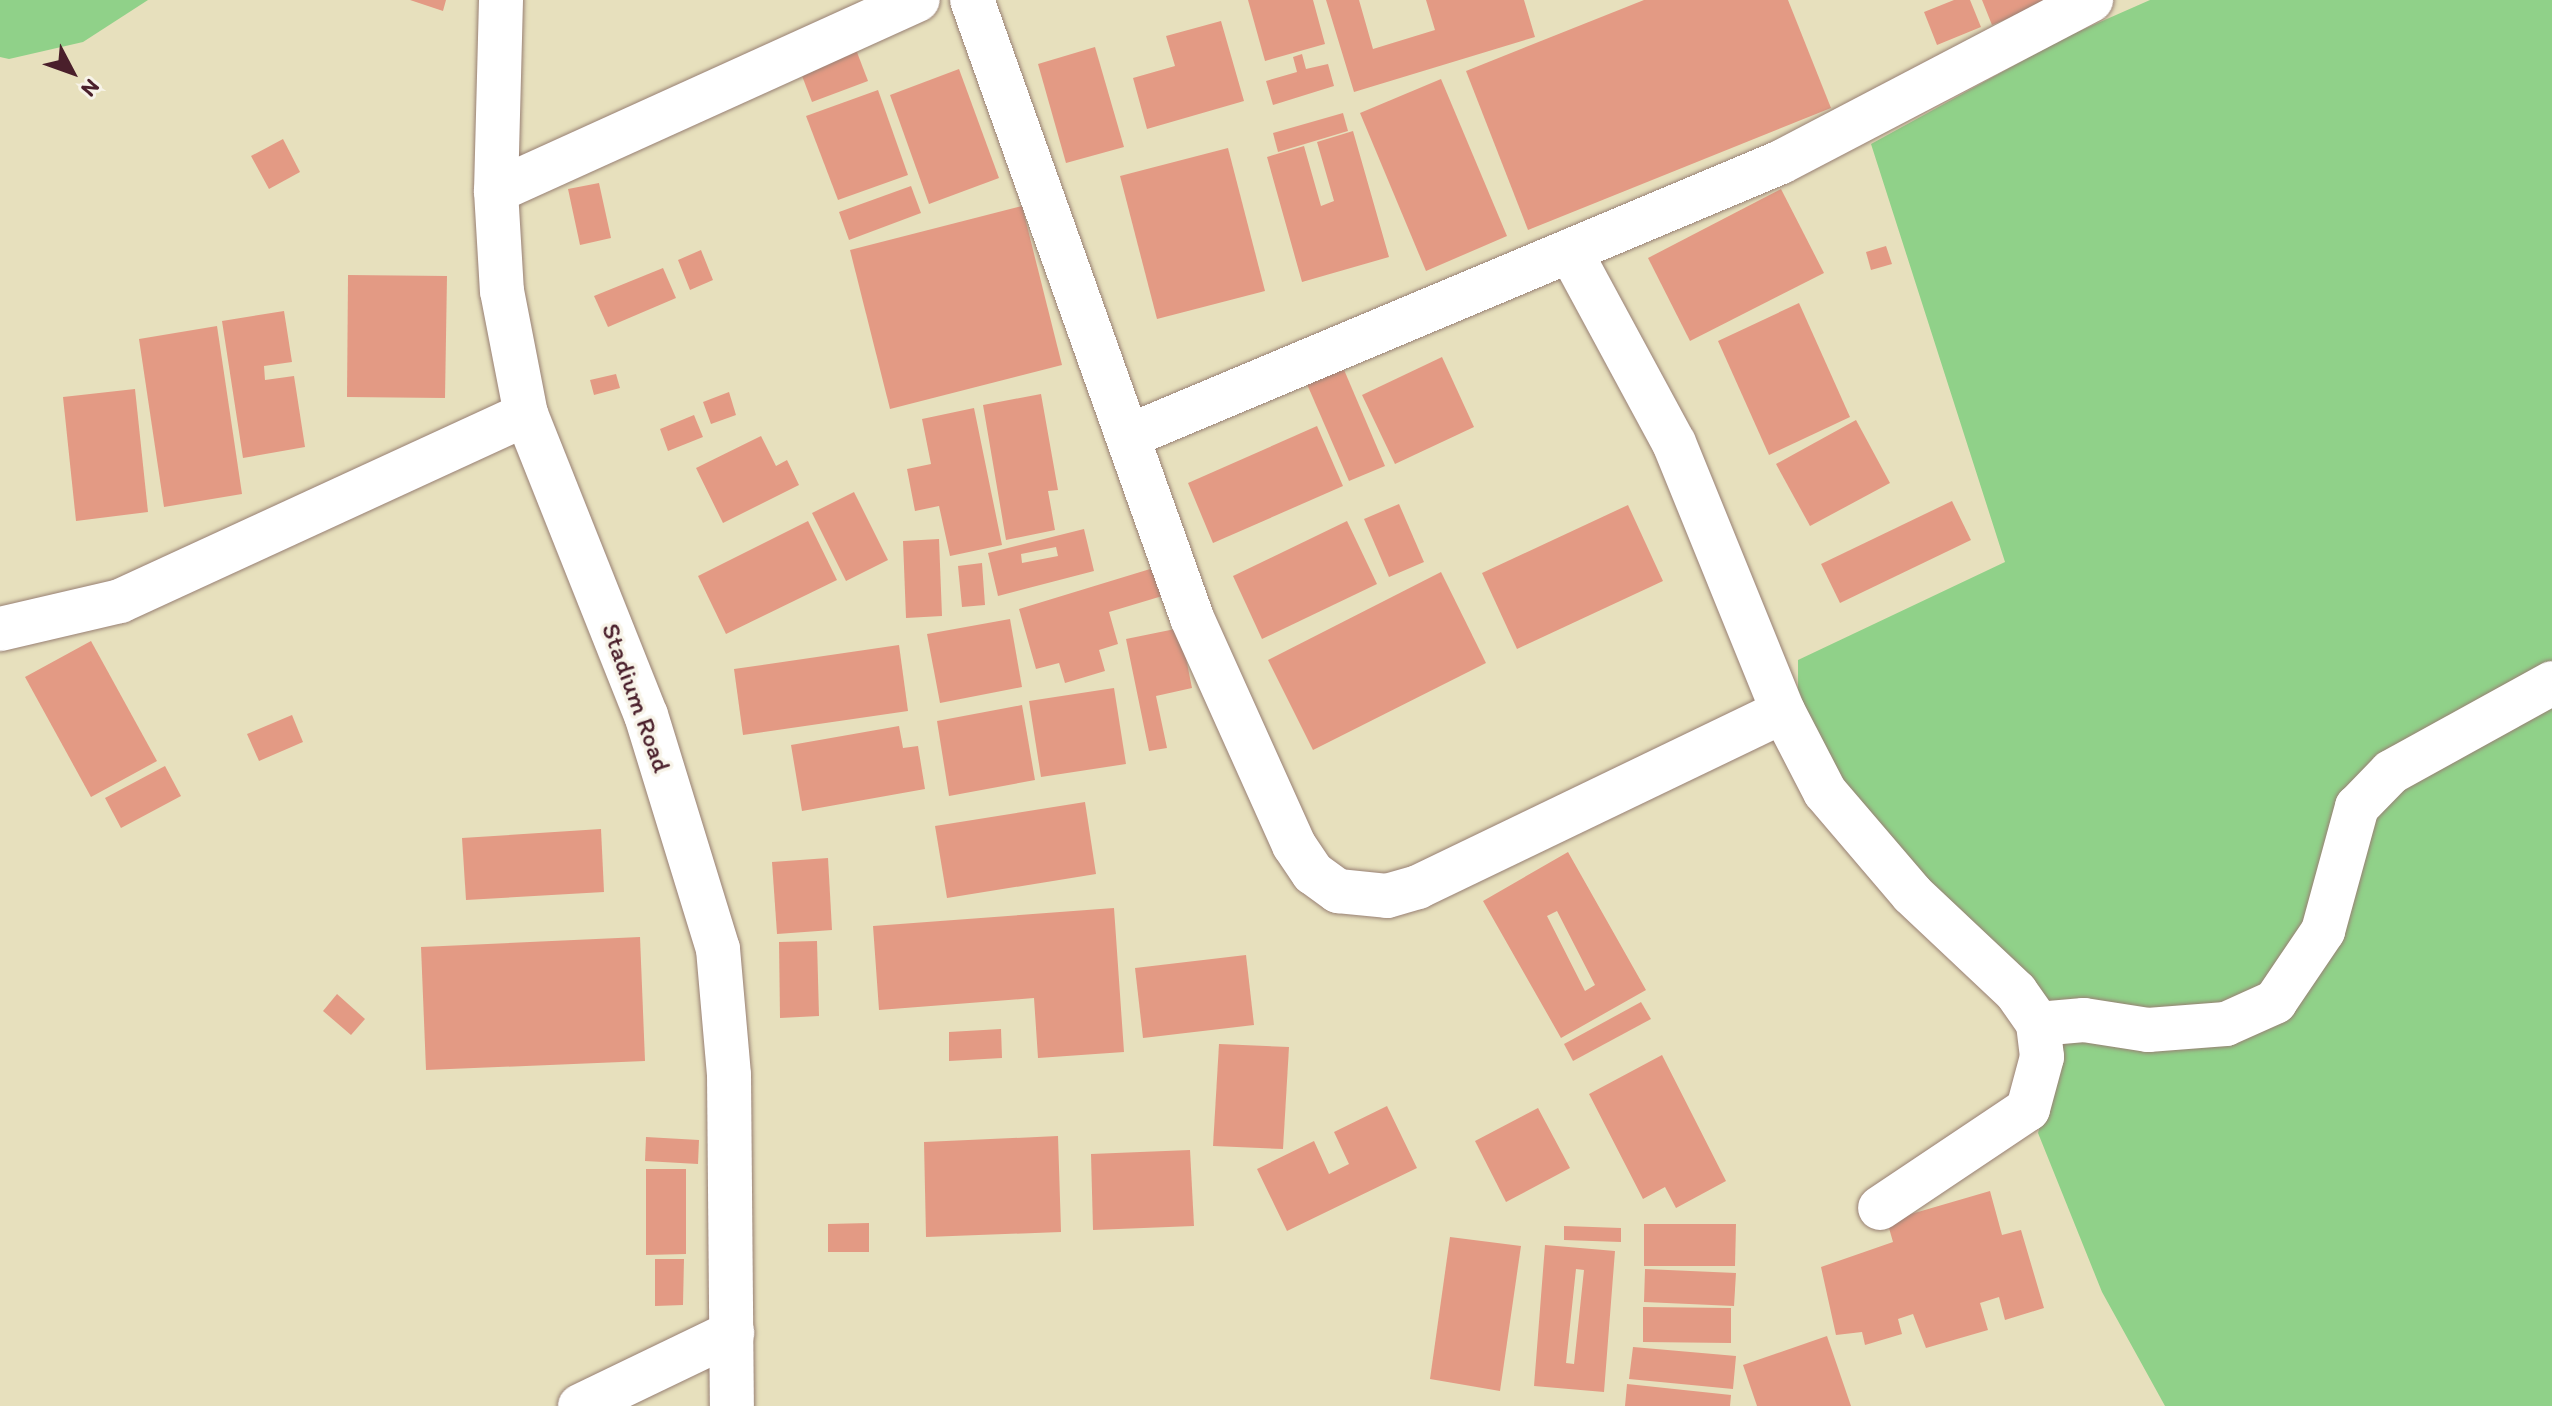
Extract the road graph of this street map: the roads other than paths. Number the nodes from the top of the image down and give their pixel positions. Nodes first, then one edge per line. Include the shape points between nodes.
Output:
1 (501, 0) edge
2 (918, 0) edge
3 (972, 0) edge
4 (2091, 0) edge
5 (496, 191) junction
6 (1570, 251) junction
7 (526, 414) junction
8 (1129, 436) junction
9 (0, 629) edge
10 (2552, 683) edge
11 (1783, 711) junction
12 (2038, 1024) junction
13 (1880, 1208) dead end
14 (732, 1333) junction
15 (580, 1406) edge
16 (732, 1406) edge

1 - 5 street, Stadium Road
2 - 5 street
3 - 8 street
4 - 6 street via 1781,162
5 - 7 street, Stadium Road via 502,291
6 - 8 street
6 - 11 street via 1674,443
7 - 9 street via 120,601
7 - 14 street, Stadium Road via 646,715 718,949 729,1075
8 - 11 street via 1192,618 1294,845 1313,873 1338,891 1387,896 1418,887
10 - 12 street via 2391,772 2357,807 2323,931 2275,1002 2226,1024 2148,1030 2084,1020
11 - 12 street via 1825,792 1912,894 2016,992
12 - 13 street via 2042,1057 2028,1109
14 - 15 street
14 - 16 street, Stadium Road

